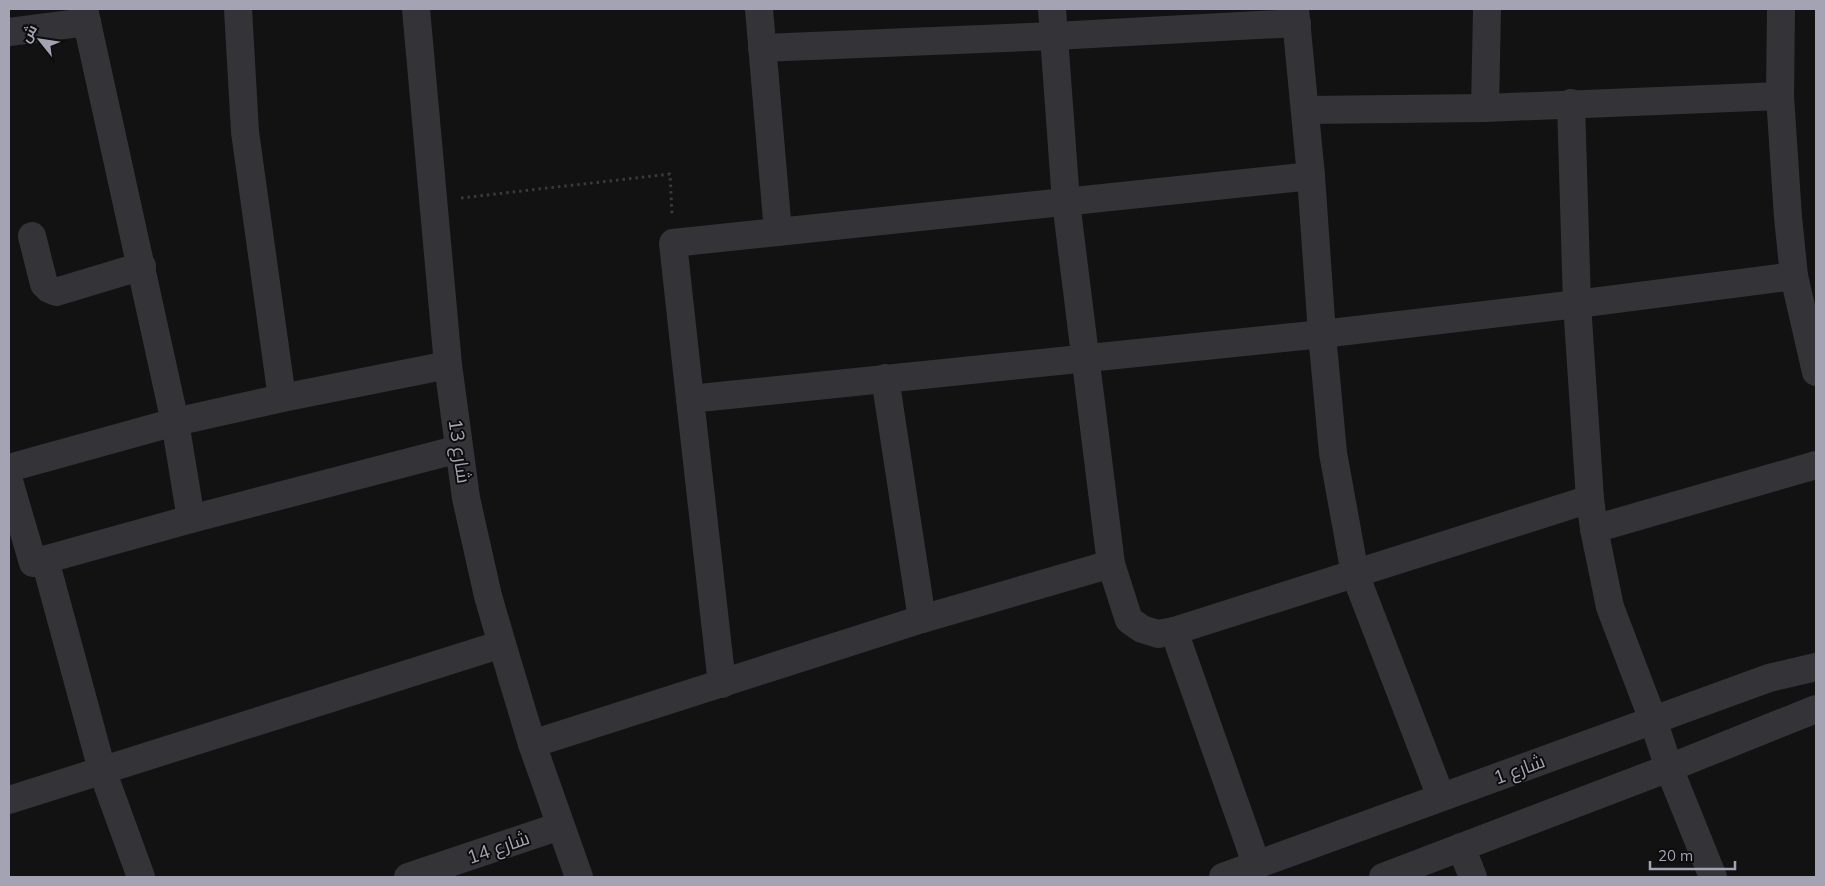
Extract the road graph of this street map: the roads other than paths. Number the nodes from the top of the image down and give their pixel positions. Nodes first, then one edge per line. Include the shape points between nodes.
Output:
1 (238, 9) edge
2 (416, 9) edge
3 (759, 9) edge
4 (1052, 9) edge
5 (1487, 9) edge
6 (1781, 9) edge
7 (85, 16) edge
8 (1296, 16) edge
9 (9, 32) edge
10 (1055, 36) junction
11 (762, 48) junction
12 (1780, 96) junction
13 (1571, 103) junction
14 (1485, 108) junction
15 (1305, 110) junction
16 (1311, 176) junction
17 (1066, 202) junction
18 (778, 232) junction
19 (32, 236) dead end
20 (142, 266) junction
21 (1794, 276) junction
22 (1576, 304) junction
23 (1322, 334) junction
24 (1086, 358) junction
25 (448, 365) junction
26 (1816, 372) edge
27 (885, 378) junction
28 (282, 398) junction
29 (690, 399) junction
30 (175, 422) junction
31 (458, 449) junction
32 (1816, 465) edge
33 (9, 468) edge
34 (9, 481) edge
35 (1590, 499) junction
36 (191, 519) junction
37 (1594, 529) junction
38 (45, 560) junction
39 (1111, 564) junction
40 (1355, 574) junction
41 (922, 619) junction
42 (1174, 631) junction
43 (502, 644) junction
44 (1816, 667) edge
45 (722, 684) junction
46 (1816, 709) edge
47 (1653, 720) junction
48 (532, 744) junction
49 (1669, 768) junction
50 (102, 770) junction
51 (1441, 797) junction
52 (9, 800) edge
53 (560, 826) junction
54 (1461, 847) junction
55 (1257, 866) junction
56 (140, 877) edge
57 (408, 877) edge
58 (579, 877) edge
59 (1223, 877) edge
60 (1383, 877) edge
61 (1472, 877) edge
62 (1713, 877) edge

1 - 28 street via 245,132
2 - 25 street, شارع 13
3 - 11 street
4 - 10 street
5 - 14 street
6 - 12 street
7 - 9 street
7 - 20 street
8 - 10 street
8 - 15 street
10 - 11 street
10 - 17 street
11 - 18 street
12 - 13 street
12 - 21 street
13 - 14 street
13 - 22 street
14 - 15 street
15 - 16 street
16 - 17 street
16 - 23 street
17 - 18 street
17 - 24 street
18 - 29 street via 674,243
19 - 20 street via 44,284 56,292
20 - 30 street
21 - 22 street
21 - 26 street
22 - 23 street
22 - 35 street
23 - 24 street
23 - 40 street via 1333,453
24 - 27 street
24 - 39 street
25 - 28 street
25 - 31 street, شارع 13
27 - 29 street
27 - 41 street
28 - 30 street
29 - 45 street
30 - 33 street
30 - 36 street
31 - 36 street
31 - 43 street, شارع 13 via 476,547
32 - 37 street
34 - 38 street via 33,563
35 - 37 street
35 - 40 street
36 - 38 street
37 - 47 street via 1610,607
38 - 50 street
39 - 41 street
39 - 42 street via 1130,620 1142,629 1158,634
40 - 42 street
40 - 51 street
41 - 45 street
42 - 55 street
43 - 48 street, شارع 13
43 - 50 street
44 - 47 street, شارع 1 via 1769,678
45 - 48 street
46 - 49 street
47 - 49 street
47 - 51 street, شارع 1
48 - 53 street, شارع 13
49 - 54 street
49 - 62 street
50 - 52 street
50 - 56 street
51 - 55 street, شارع 1
53 - 57 street, شارع 14
53 - 58 street, شارع 13
54 - 60 street
54 - 61 street
55 - 59 street, شارع 1

